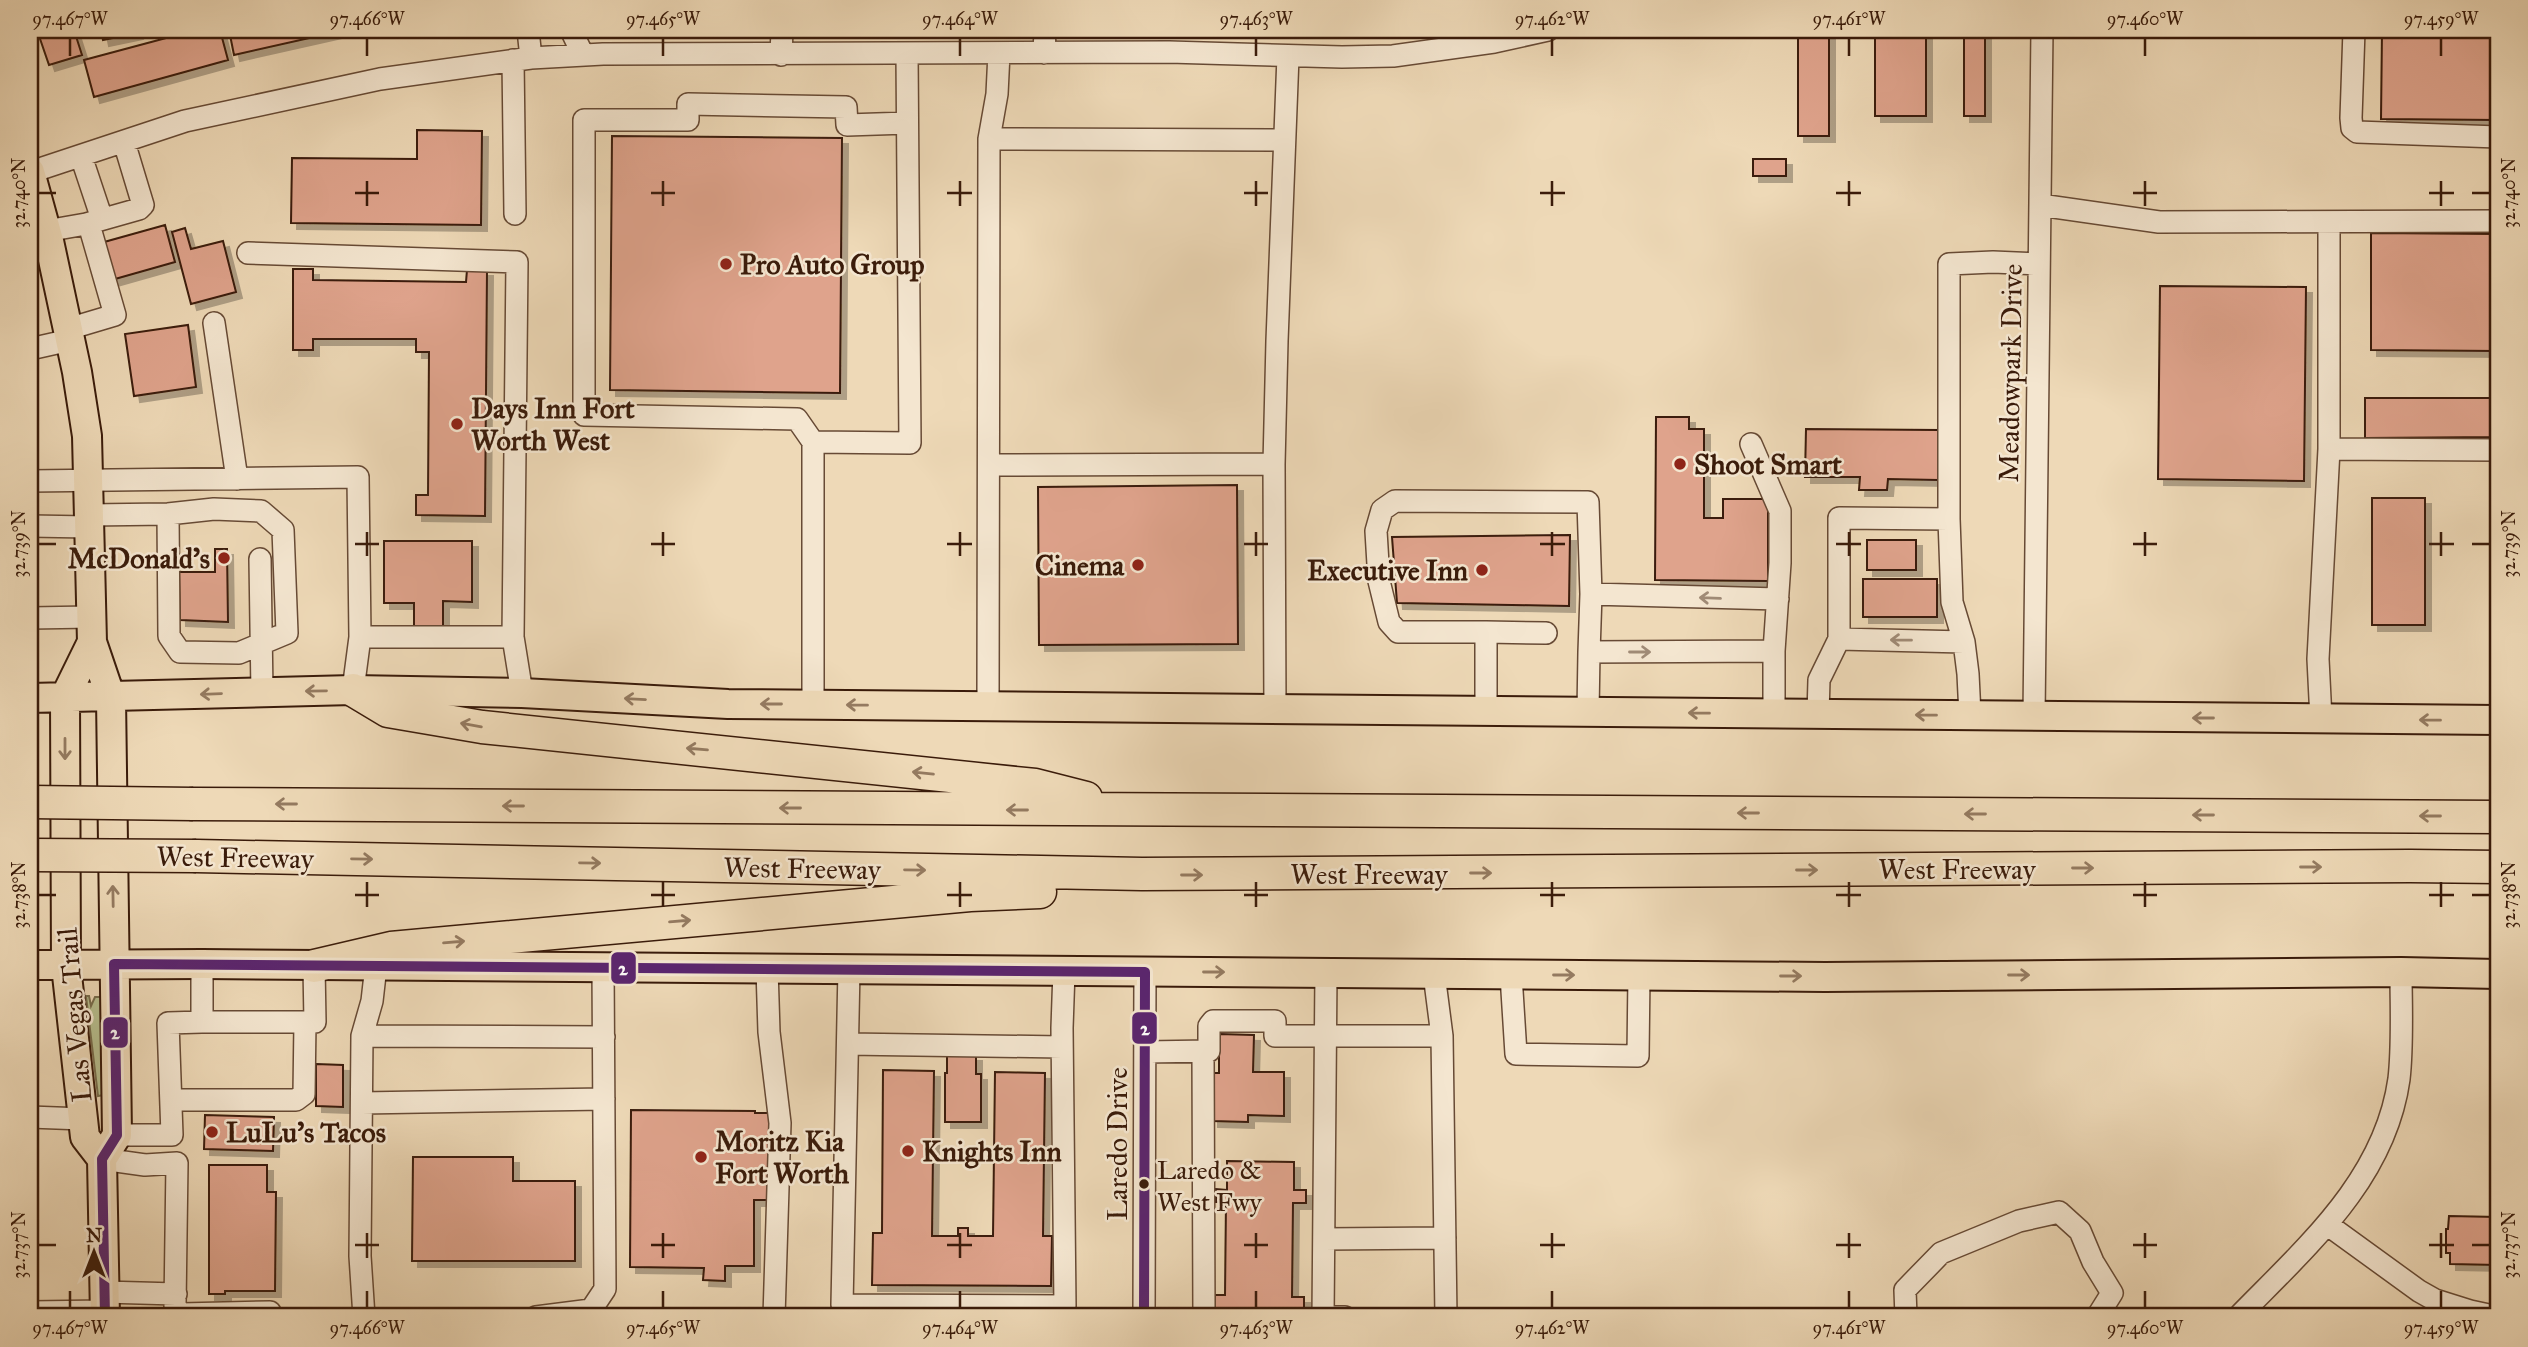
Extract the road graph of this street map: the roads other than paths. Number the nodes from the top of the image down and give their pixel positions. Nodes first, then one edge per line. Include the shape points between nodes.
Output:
1 (528, 30) edge
2 (571, 30) edge
3 (782, 30) edge
4 (1045, 30) edge
5 (1548, 30) edge
6 (2042, 30) edge
7 (2354, 30) edge
8 (999, 53) junction
9 (1044, 53) junction
10 (906, 54) junction
11 (583, 55) junction
12 (781, 55) junction
13 (1288, 55) junction
14 (522, 59) junction
15 (907, 123) junction
16 (2498, 137) edge
17 (989, 139) junction
18 (1284, 140) junction
19 (124, 142) junction
20 (81, 156) junction
21 (30, 174) edge
22 (2040, 205) junction
23 (515, 214) dead end
24 (2498, 221) edge
25 (94, 222) junction
26 (2329, 223) junction
27 (47, 230) junction
28 (248, 253) dead end
29 (2039, 264) junction
30 (214, 323) dead end
31 (69, 334) junction
32 (30, 349) edge
33 (813, 442) junction
34 (1751, 444) dead end
35 (2329, 449) junction
36 (2498, 450) edge
37 (1274, 464) junction
38 (989, 466) junction
39 (237, 479) junction
40 (30, 481) edge
41 (88, 482) junction
42 (168, 514) junction
43 (1948, 519) junction
44 (89, 521) junction
45 (30, 526) edge
46 (260, 559) dead end
47 (1591, 594) junction
48 (1778, 599) junction
49 (30, 618) edge
50 (91, 630) junction
51 (1486, 632) junction
52 (1546, 633) dead end
53 (360, 637) junction
54 (513, 637) junction
55 (1839, 639) junction
56 (1964, 642) junction
57 (261, 644) junction
58 (1774, 651) junction
59 (1589, 652) junction
60 (353, 690) junction
61 (271, 692) junction
62 (522, 693) junction
63 (65, 697) junction
64 (30, 698) edge
65 (111, 698) junction
66 (813, 705) junction
67 (988, 706) junction
68 (1275, 709) junction
69 (1486, 711) junction
70 (1588, 712) junction
71 (1774, 714) junction
72 (1818, 714) junction
73 (1970, 716) junction
74 (2034, 716) junction
75 (2321, 719) junction
76 (2498, 720) edge
77 (30, 802) edge
78 (1135, 811) junction
79 (2498, 817) edge
80 (30, 855) edge
81 (2498, 867) edge
82 (1142, 874) junction
83 (114, 964) junction
84 (202, 964) junction
85 (30, 965) edge
86 (66, 965) junction
87 (314, 965) junction
88 (376, 966) junction
89 (603, 967) junction
90 (767, 969) junction
91 (849, 969) junction
92 (1064, 971) junction
93 (1145, 972) junction
94 (2401, 972) junction
95 (1326, 973) junction
96 (1434, 974) junction
97 (2498, 974) edge
98 (1511, 975) junction
99 (1639, 975) junction
100 (202, 1022) junction
101 (305, 1022) junction
102 (362, 1036) junction
103 (1327, 1036) junction
104 (1442, 1036) junction
105 (604, 1037) junction
106 (848, 1044) junction
107 (1062, 1047) junction
108 (1203, 1051) junction
109 (1145, 1052) junction
110 (171, 1100) junction
111 (604, 1100) junction
112 (362, 1103) junction
113 (30, 1117) edge
114 (83, 1119) junction
115 (117, 1135) junction
116 (102, 1159) junction
117 (2328, 1225) junction
118 (1445, 1238) junction
119 (1324, 1239) junction
120 (176, 1294) junction
121 (104, 1307) edge
122 (30, 1312) edge
123 (270, 1312) dead end
124 (364, 1317) edge
125 (536, 1317) edge
126 (774, 1317) edge
127 (1144, 1317) edge
128 (1204, 1317) edge
129 (1323, 1317) edge
130 (1345, 1317) edge
131 (1446, 1317) edge
132 (1906, 1317) edge
133 (2097, 1317) edge
134 (2238, 1317) edge
135 (2498, 1317) edge

1 - 14 street
2 - 11 street
3 - 12 street
4 - 9 street
5 - 13 street via 1392,56
6 - 22 street, Meadowpark Drive
7 - 16 street via 2351,118 2357,132
8 - 9 street
8 - 10 street
8 - 17 street
9 - 13 street
10 - 12 street
10 - 15 street
11 - 12 street
11 - 14 street
13 - 18 street
14 - 19 street via 380,79 185,121
14 - 23 street
15 - 33 street via 910,443
15 - 33 street via 847,125 846,107 688,104 688,120 584,120 584,415 797,419
17 - 18 street
17 - 38 street
18 - 37 street
19 - 20 street
19 - 25 street via 143,205
20 - 21 street
20 - 25 street
21 - 27 main road
22 - 26 street via 2159,222
22 - 29 street, Meadowpark Drive
24 - 26 street
25 - 27 street
25 - 31 street via 90,228 115,315
26 - 35 street
27 - 31 main road
28 - 54 street via 517,262
29 - 43 street via 1948,264
29 - 74 street, Meadowpark Drive
30 - 39 street
31 - 32 street
31 - 41 main road via 87,436
33 - 66 street
34 - 48 street via 1780,511
35 - 36 street
35 - 75 street via 2318,659
37 - 38 street
37 - 68 street
38 - 67 street
39 - 41 street
39 - 53 street via 358,477
40 - 41 street
41 - 44 main road
42 - 44 street
42 - 57 street via 169,636 180,652 239,653
42 - 57 street via 214,509 261,511 283,530 287,634
43 - 55 street via 1839,518
43 - 56 street via 1952,602
44 - 45 street
44 - 50 main road
46 - 57 street
48 -> 47 street
47 - 51 street via 1588,502 1395,500 1382,510 1376,531 1379,581 1389,622 1398,632
47 - 59 street
48 - 58 street
49 - 50 street
50 - 63 main road
50 - 65 main road, Las Vegas Trail
51 - 52 street
51 - 69 street
53 - 54 street
53 - 60 street
54 - 62 street
56 -> 55 street
55 - 72 street via 1819,680
56 - 73 street
57 - 61 street
59 -> 58 street
58 - 71 street
59 - 70 street
60 -> 61 main road
60 - 62 main road
78 -> 60 highway via 1035,785 482,727 388,710
61 -> 65 main road
66 -> 62 main road
63 - 64 main road
63 - 65 main road
63 -> 86 main road, Las Vegas Trail
83 -> 65 main road, Las Vegas Trail
67 -> 66 main road
67 - 68 main road
68 - 69 main road
69 - 70 main road
71 -> 70 main road
71 - 72 main road
73 -> 72 main road
73 - 74 main road
75 -> 74 main road
76 -> 75 main road
78 -> 77 highway, West Freeway, bridge
79 -> 78 highway, West Freeway
80 -> 82 highway, West Freeway, bridge
82 -> 81 highway, West Freeway
87 -> 82 highway via 391,948 970,895 1061,891
83 - 84 main road
83 - 86 main road
83 - 115 main road, Las Vegas Trail
84 - 87 main road
84 - 100 street
85 - 86 main road
86 - 114 main road, Las Vegas Trail
87 - 88 main road
87 - 101 street via 315,1022
88 - 89 main road
88 - 102 street
89 - 90 main road
89 - 105 street
90 - 91 main road
90 - 126 street via 780,1123
91 - 92 main road
91 - 106 street
92 - 93 main road
92 - 107 street
93 -> 95 main road
93 - 109 street, Laredo Drive
94 - 97 main road
99 -> 94 main road
94 - 117 street via 2399,1078 2392,1113 2375,1156
95 - 96 main road
95 - 103 street
96 - 98 main road
96 - 104 street
98 -> 99 main road
98 - 99 street via 1516,1054 1638,1056
100 - 101 street
100 - 110 street via 168,1023
101 - 110 street via 304,1094 296,1100
102 - 105 street
102 - 112 street
103 - 104 street
103 - 108 street via 1275,1036 1275,1021 1213,1021 1209,1051
103 - 119 street
104 - 118 street
105 - 111 street
106 - 107 street
106 - 107 street via 842,1305 1065,1306
108 - 109 street
108 - 128 street
109 - 127 street, Laredo Drive
110 - 115 street via 172,1135
111 - 112 street
111 - 125 street via 605,1289 591,1310
112 - 124 street
113 - 114 street
114 - 116 main road, Las Vegas Trail via 85,1137
115 - 116 main road, Las Vegas Trail
116 - 120 street via 145,1165 177,1163
116 - 121 main road
117 - 134 street
117 - 135 street via 2435,1300
118 - 119 street
118 - 131 street
119 - 129 street
120 - 121 street
120 - 123 street via 175,1306 181,1314
121 - 122 street
129 - 130 street
132 - 133 street via 1905,1290 1941,1253 2019,1221 2059,1212 2080,1231 2112,1293

